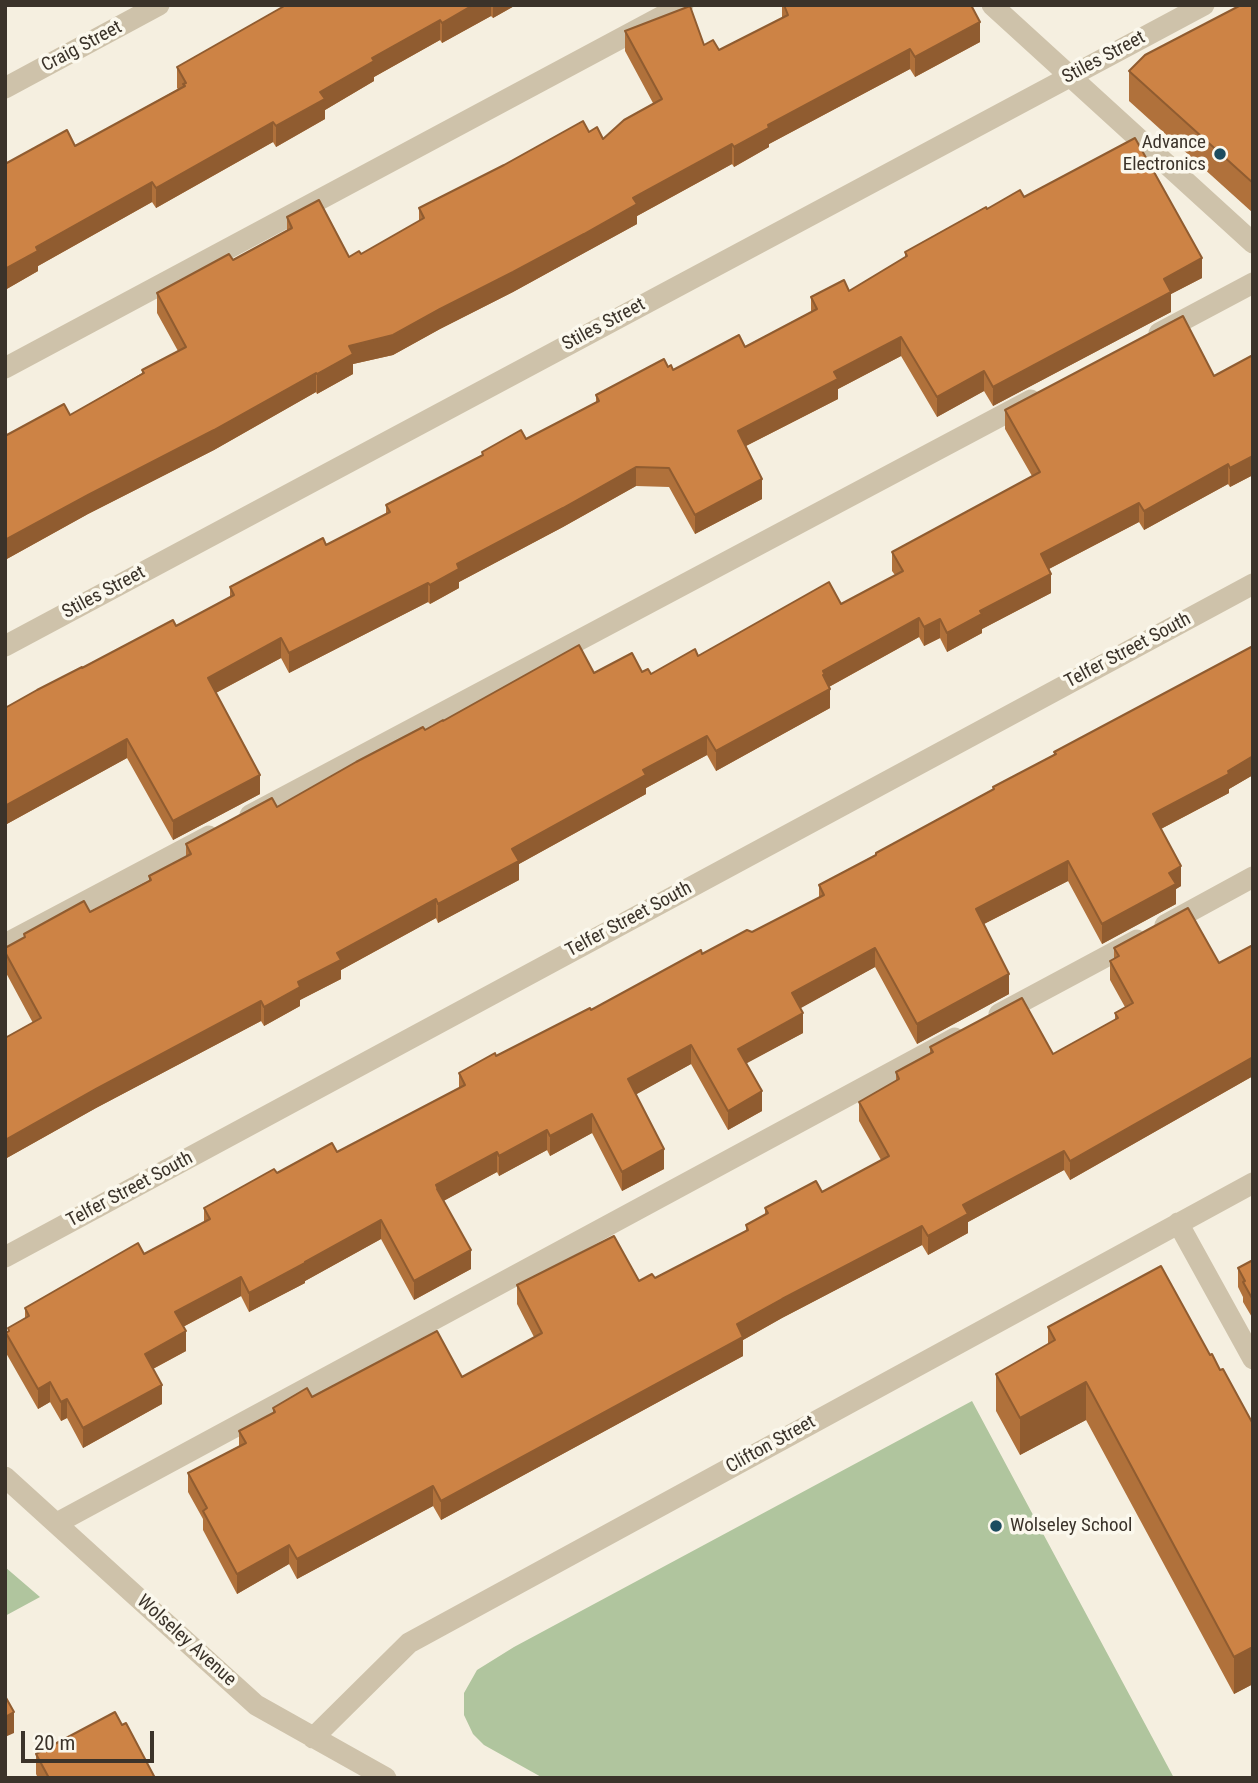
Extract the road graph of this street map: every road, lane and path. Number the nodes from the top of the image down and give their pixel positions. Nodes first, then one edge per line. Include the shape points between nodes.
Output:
1 (159, 5) edge
2 (683, 5) edge
3 (992, 5) edge
4 (1204, 5) edge
5 (1069, 76) junction
6 (5, 88) edge
7 (1253, 243) edge
8 (1253, 283) edge
9 (1142, 342) edge
10 (5, 368) edge
11 (1043, 394) edge
12 (1253, 584) edge
13 (5, 646) edge
14 (1253, 877) edge
15 (5, 944) edge
16 (1253, 1183) edge
17 (1178, 1223) junction
18 (5, 1257) edge
19 (1253, 1359) edge
20 (5, 1477) edge
21 (57, 1523) junction
22 (313, 1738) junction
23 (386, 1778) edge

1 - 6 street, Craig Street
2 - 10 street
3 - 5 street
4 - 5 street, Stiles Street
5 - 7 street
5 - 13 street, Stiles Street
8 - 9 street
11 - 15 street
12 - 18 street, Telfer Street South
14 - 21 street
16 - 17 street, Clifton Street
17 - 19 street
17 - 22 street, Clifton Street via 409,1643
20 - 21 street, Wolseley Avenue
21 - 22 street, Wolseley Avenue via 256,1705
22 - 23 street, Wolseley Avenue

